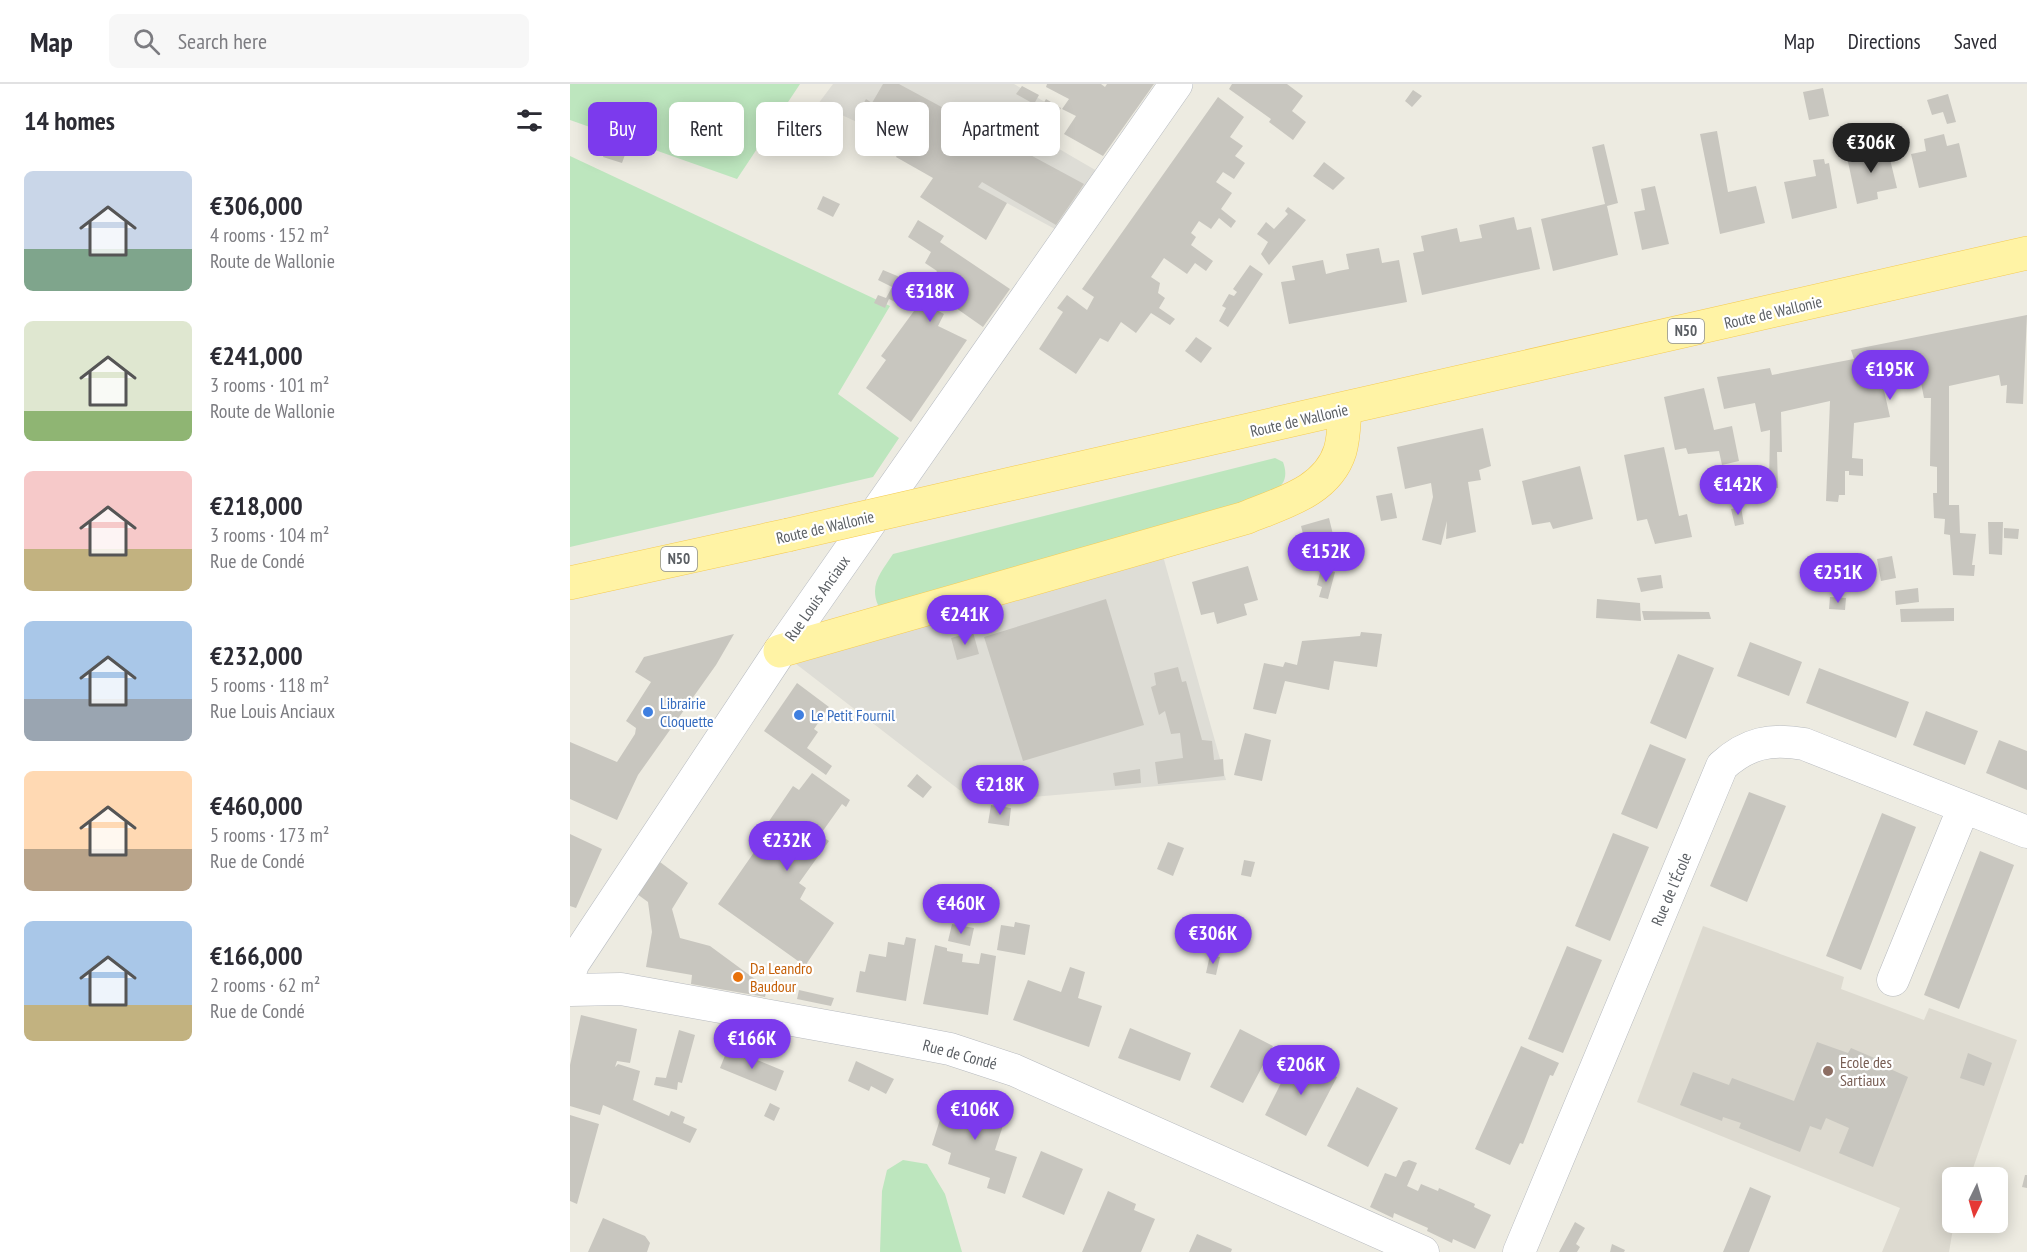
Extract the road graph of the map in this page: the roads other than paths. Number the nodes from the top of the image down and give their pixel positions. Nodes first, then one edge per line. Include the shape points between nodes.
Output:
1 (1176, 84) edge
2 (2027, 253) edge
3 (1345, 409) junction
4 (570, 583) edge
5 (780, 651) junction
6 (1963, 809) junction
7 (2027, 832) edge
8 (570, 971) edge
9 (1893, 980) dead end
10 (570, 990) edge
11 (1423, 1252) edge
12 (1520, 1252) edge

1 - 5 street, Rue Louis Anciaux
2 - 3 main road, Route de Wallonie / N50
3 - 4 main road, Route de Wallonie / N50, bridge
3 - 5 main road via 1341,450 1327,476 1304,493 1245,518
5 - 8 street, Rue Louis Anciaux
6 - 7 street, Rue de l'École
6 - 9 street
6 - 12 street, Rue de l'École via 1804,744 1781,740 1754,744 1722,766
10 - 11 street, Rue de Condé via 621,988 898,1039 984,1059

